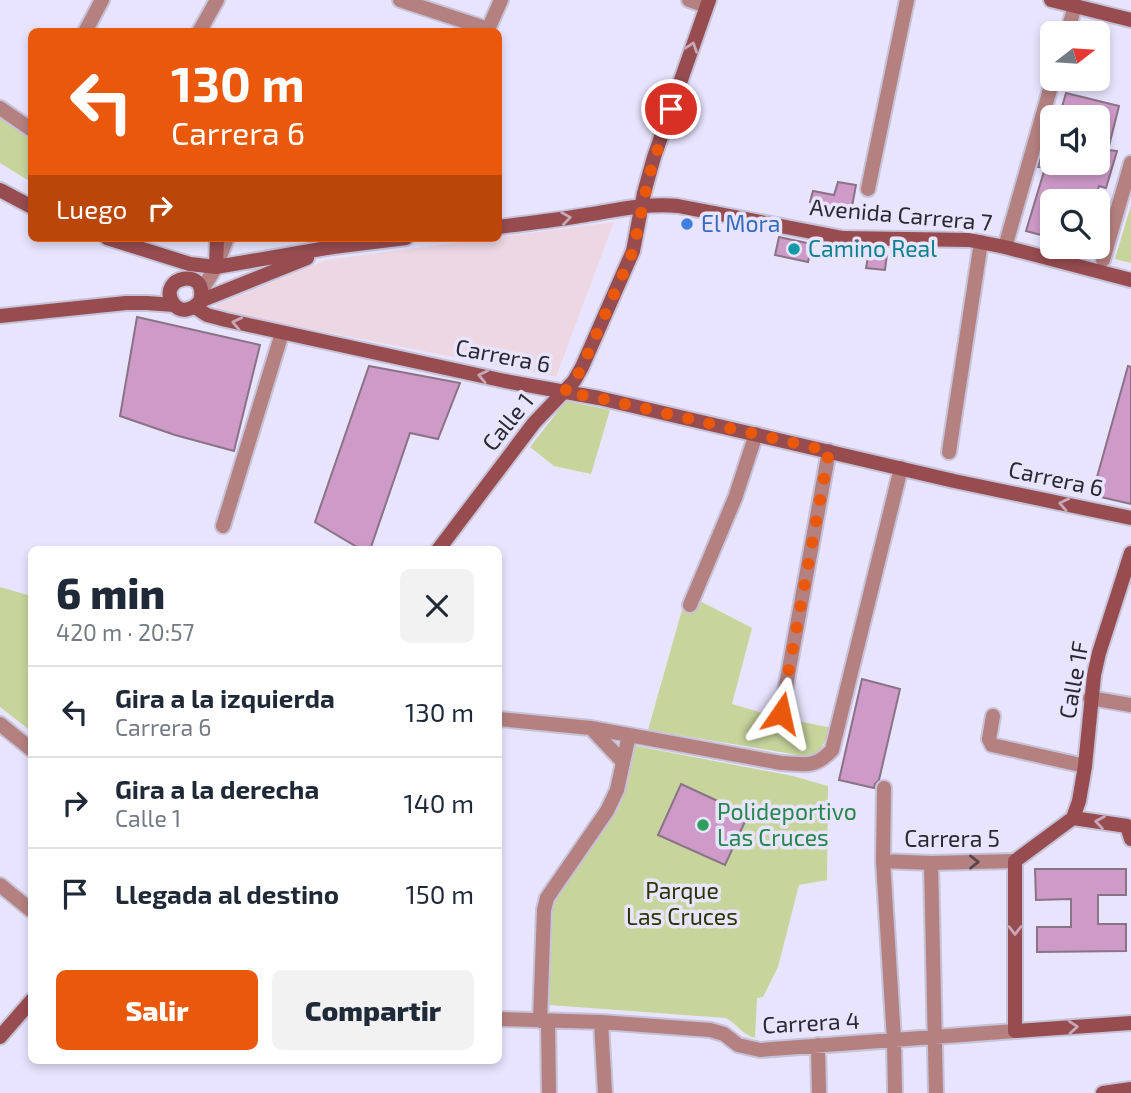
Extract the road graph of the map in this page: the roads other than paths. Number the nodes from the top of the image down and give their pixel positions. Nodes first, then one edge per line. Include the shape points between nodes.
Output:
1 (102, 0) edge
2 (217, 0) edge
3 (400, 0) edge
4 (501, 0) edge
5 (689, 0) edge
6 (907, 0) edge
7 (1051, 0) edge
8 (708, 3) edge
9 (1075, 6) junction
10 (1131, 20) edge
11 (1071, 21) edge
12 (87, 28) edge
13 (202, 28) edge
14 (481, 28) edge
15 (488, 28) edge
16 (1050, 91) edge
17 (0, 108) edge
18 (28, 127) edge
19 (1131, 163) edge
20 (868, 189) dead end
21 (0, 190) edge
22 (28, 205) edge
23 (642, 205) junction
24 (502, 227) edge
25 (120, 242) edge
26 (217, 242) edge
27 (225, 242) edge
28 (373, 242) edge
29 (981, 242) junction
30 (332, 247) junction
31 (1005, 247) junction
32 (168, 257) junction
33 (1103, 260) junction
34 (216, 267) junction
35 (1085, 269) junction
36 (1110, 275) junction
37 (1131, 280) edge
38 (173, 286) junction
39 (199, 300) junction
40 (147, 303) junction
41 (174, 305) junction
42 (0, 316) edge
43 (282, 332) junction
44 (564, 392) junction
45 (756, 434) junction
46 (829, 451) junction
47 (949, 452) dead end
48 (901, 468) junction
49 (1131, 518) edge
50 (223, 526) dead end
51 (441, 546) edge
52 (1131, 553) edge
53 (690, 605) dead end
54 (1090, 698) junction
55 (1131, 705) edge
56 (781, 713) dead end
57 (993, 716) dead end
58 (502, 719) edge
59 (0, 724) edge
60 (592, 728) junction
61 (629, 735) junction
62 (28, 747) edge
63 (624, 762) junction
64 (1085, 766) junction
65 (884, 788) dead end
66 (1073, 818) junction
67 (1130, 831) edge
68 (883, 861) junction
69 (1015, 862) junction
70 (931, 863) junction
71 (0, 885) edge
72 (28, 908) edge
73 (28, 1005) edge
74 (502, 1019) edge
75 (544, 1021) junction
76 (601, 1023) junction
77 (1131, 1023) edge
78 (1015, 1031) junction
79 (0, 1037) edge
80 (935, 1037) junction
81 (894, 1040) junction
82 (818, 1045) junction
83 (1131, 1089) edge
84 (549, 1093) edge
85 (605, 1093) edge
86 (820, 1093) edge
87 (895, 1093) edge
88 (936, 1093) edge
89 (1103, 1093) edge

1 - 12 street
2 - 13 street
3 - 14 street
4 - 15 street
5 - 8 street
6 - 20 street
7 - 9 street
23 -> 8 street, Calle 1
9 - 10 street
9 - 11 street
16 - 31 street
17 - 18 street
19 - 33 street
21 - 22 street
24 -> 23 street, Avenida Carrera 7
23 - 29 street, Avenida Carrera 7 via 678,206 844,238
23 - 44 street, Calle 1 via 626,266 582,367
25 - 32 street
26 - 34 street
27 - 34 street
28 - 30 street
29 - 31 street, Avenida Carrera 7
29 - 47 street
30 - 34 street
30 - 39 street
31 - 35 street, Avenida Carrera 7
32 - 34 street
32 - 38 street
33 - 35 street
33 - 36 street
34 - 39 street
35 - 36 street, Avenida Carrera 7
36 - 37 street, Avenida Carrera 7
38 - 39 street via 179,279 197,282
38 - 40 street
38 - 41 street
39 - 41 street via 191,309
43 -> 39 street, Carrera 6 via 215,318
40 - 41 street
40 - 42 street
44 -> 43 street, Carrera 6
43 - 50 street
44 - 45 street, Carrera 6
44 - 51 street, Calle 1
45 - 46 street, Carrera 6
45 - 53 street
46 - 48 street, Carrera 6
46 - 56 street
49 -> 48 street, Carrera 6
48 - 61 street via 832,750 823,760 781,763
52 - 54 street, Calle 1F via 1099,653
54 - 55 street
54 - 64 street, Calle 1F
57 - 64 street via 992,745
58 - 60 street
59 - 62 street
60 - 61 street
60 - 63 street
61 - 63 street
63 - 75 street via 607,811 547,898
64 - 66 street, Calle 1F
65 - 68 street
67 -> 66 street
66 - 69 street, Carrera 5
68 - 70 street, Carrera 5
68 - 81 street
70 -> 69 street, Carrera 5
69 -> 78 street
70 - 80 street
71 - 72 street
73 - 79 street
74 - 75 street, Carrera 4
75 - 76 street, Carrera 4
75 - 84 street
76 - 82 street, Carrera 4 via 715,1030 753,1049
76 - 85 street
78 -> 77 street, Carrera 4
78 - 80 street, Carrera 4
80 - 81 street, Carrera 4
80 - 88 street
81 - 82 street, Carrera 4
81 - 87 street
82 - 86 street
83 - 89 street

